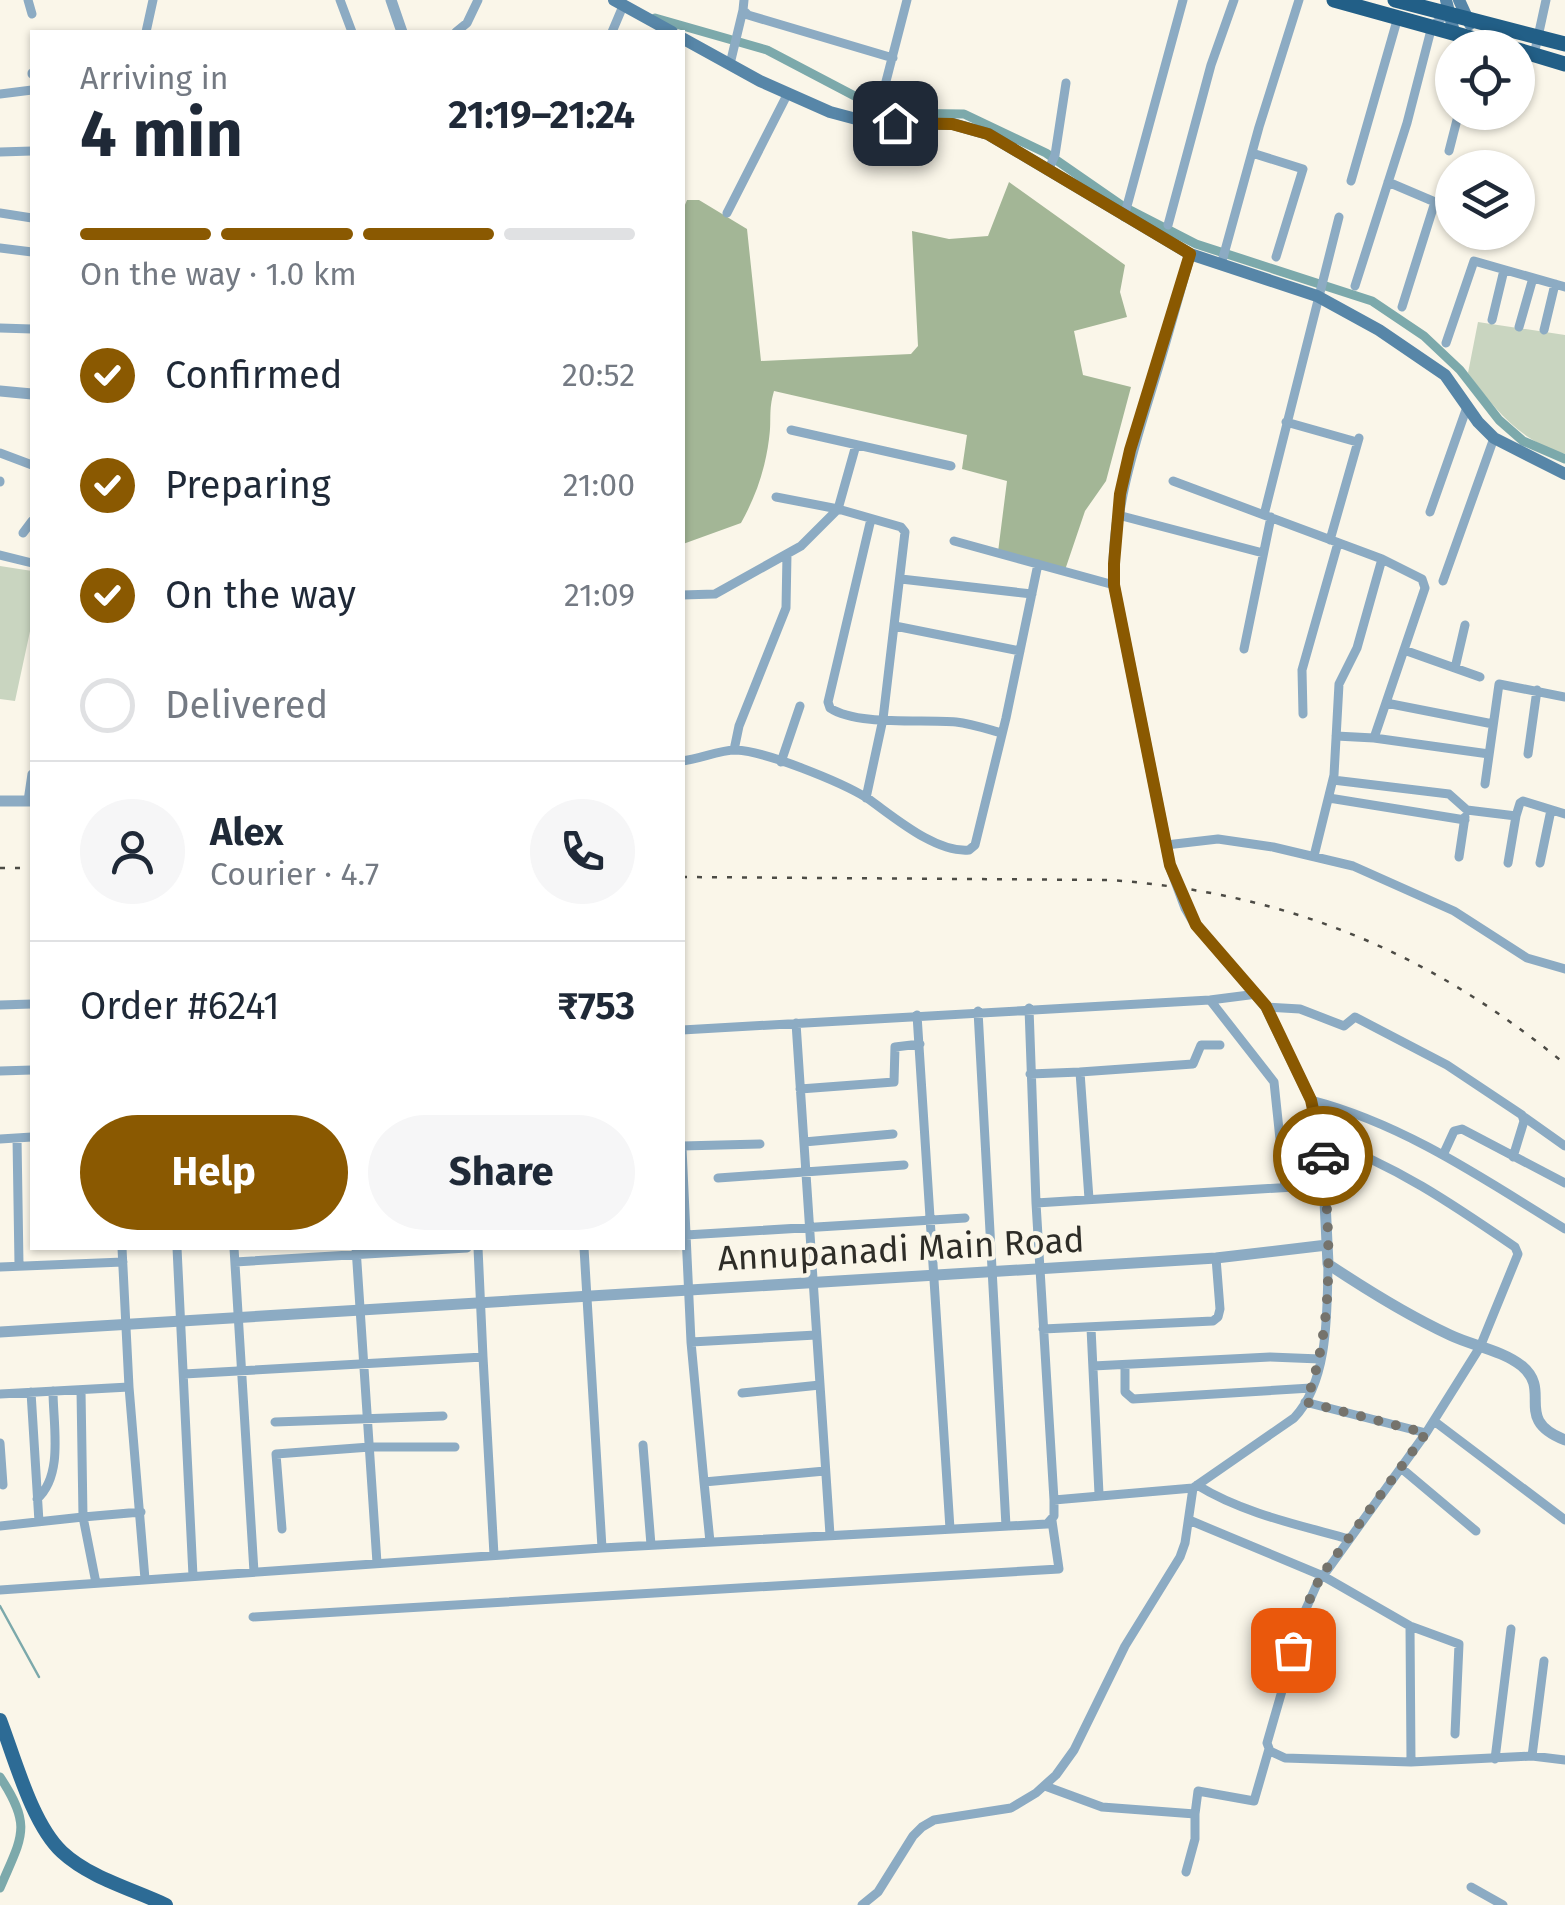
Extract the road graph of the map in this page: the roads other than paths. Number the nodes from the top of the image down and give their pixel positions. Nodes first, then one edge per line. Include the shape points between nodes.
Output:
1 (28, 0) edge
2 (152, 0) edge
3 (340, 0) edge
4 (390, 0) edge
5 (478, 0) edge
6 (907, 0) edge
7 (1183, 0) edge
8 (1234, 0) edge
9 (1300, 0) edge
10 (1334, 0) edge
11 (1458, 0) edge
12 (1546, 0) edge
13 (617, 2) edge
14 (744, 5) edge
15 (1446, 7) edge
16 (1396, 8) edge
17 (32, 14) dead end
18 (1432, 26) junction
19 (146, 30) edge
20 (351, 30) edge
21 (401, 30) edge
22 (459, 30) edge
23 (612, 30) edge
24 (668, 30) edge
25 (1446, 30) edge
26 (1461, 30) edge
27 (1463, 30) edge
28 (1535, 37) edge
29 (1538, 37) junction
30 (685, 40) edge
31 (1535, 41) edge
32 (1565, 44) edge
33 (1535, 56) edge
34 (893, 58) junction
35 (730, 64) junction
36 (1565, 64) edge
37 (1066, 83) dead end
38 (30, 90) edge
39 (788, 93) junction
40 (0, 94) edge
41 (877, 115) junction
42 (30, 151) edge
43 (0, 152) edge
44 (1252, 153) junction
45 (1052, 163) junction
46 (1351, 181) dead end
47 (1388, 182) junction
48 (1126, 210) junction
49 (727, 212) dead end
50 (0, 213) edge
51 (1338, 217) dead end
52 (30, 218) edge
53 (1168, 225) dead end
54 (0, 248) edge
55 (30, 252) edge
56 (1190, 254) junction
57 (1276, 257) dead end
58 (1224, 259) junction
59 (1504, 270) junction
60 (1533, 278) junction
61 (1560, 285) edge
62 (1354, 286) dead end
63 (1320, 287) junction
64 (1402, 307) dead end
65 (1492, 320) dead end
66 (1519, 327) dead end
67 (0, 328) edge
68 (30, 328) edge
69 (1544, 330) dead end
70 (1446, 342) dead end
71 (0, 391) edge
72 (30, 394) edge
73 (1467, 406) junction
74 (1286, 422) junction
75 (791, 430) dead end
76 (1494, 438) junction
77 (856, 445) junction
78 (0, 453) edge
79 (30, 464) edge
80 (951, 466) dead end
81 (1565, 474) edge
82 (1173, 481) dead end
83 (776, 497) dead end
84 (838, 509) junction
85 (1430, 512) dead end
86 (1118, 515) junction
87 (1267, 516) junction
88 (872, 518) junction
89 (30, 524) edge
90 (23, 533) dead end
91 (954, 541) dead end
92 (1334, 542) junction
93 (1264, 553) junction
94 (787, 554) junction
95 (0, 555) edge
96 (1382, 560) junction
97 (30, 562) edge
98 (1038, 564) junction
99 (901, 580) junction
100 (1443, 581) dead end
101 (1114, 585) junction
102 (1032, 594) junction
103 (685, 595) edge
104 (1466, 624) dead end
105 (895, 626) junction
106 (1244, 649) dead end
107 (1404, 650) junction
108 (1020, 651) junction
109 (1455, 668) junction
110 (1480, 677) dead end
111 (1537, 690) junction
112 (1565, 697) edge
113 (1386, 704) junction
114 (800, 706) dead end
115 (1303, 714) dead end
116 (883, 719) junction
117 (1493, 724) junction
118 (1002, 733) junction
119 (1336, 736) junction
120 (1374, 738) junction
121 (734, 750) junction
122 (1489, 754) junction
123 (1528, 754) dead end
124 (685, 760) edge
125 (781, 762) junction
126 (1333, 780) junction
127 (1485, 784) dead end
128 (866, 798) junction
129 (1329, 798) junction
130 (0, 801) edge
131 (30, 801) edge
132 (1550, 810) junction
133 (1565, 814) edge
134 (1466, 815) junction
135 (1516, 816) junction
136 (1166, 845) junction
137 (1314, 856) junction
138 (1459, 857) dead end
139 (1508, 863) dead end
140 (1540, 863) dead end
141 (1565, 969) edge
142 (1257, 994) junction
143 (1210, 1000) junction
144 (30, 1004) edge
145 (0, 1006) edge
146 (1266, 1006) junction
147 (1028, 1008) junction
148 (978, 1011) junction
149 (918, 1015) junction
150 (796, 1022) junction
151 (685, 1030) edge
152 (920, 1044) junction
153 (1220, 1044) dead end
154 (30, 1070) edge
155 (0, 1072) edge
156 (1080, 1072) junction
157 (1030, 1074) junction
158 (800, 1088) junction
159 (1311, 1100) junction
160 (1524, 1118) junction
161 (893, 1134) dead end
162 (30, 1137) edge
163 (17, 1138) junction
164 (0, 1139) edge
165 (1322, 1139) junction
166 (804, 1142) junction
167 (760, 1144) dead end
168 (1565, 1146) edge
169 (685, 1147) edge
170 (1443, 1155) junction
171 (1513, 1157) junction
172 (904, 1165) dead end
173 (806, 1170) junction
174 (718, 1178) dead end
175 (1565, 1183) edge
176 (1326, 1185) junction
177 (1285, 1187) junction
178 (1089, 1200) junction
179 (1036, 1203) junction
180 (685, 1212) edge
181 (965, 1218) dead end
182 (932, 1220) junction
183 (809, 1226) junction
184 (1565, 1229) edge
185 (686, 1234) junction
186 (1326, 1246) junction
187 (69, 1250) edge
188 (122, 1250) edge
189 (177, 1250) edge
190 (234, 1250) edge
191 (356, 1250) edge
192 (478, 1250) edge
193 (584, 1250) edge
194 (1216, 1258) junction
195 (123, 1262) junction
196 (235, 1262) junction
197 (70, 1264) junction
198 (1328, 1264) junction
199 (20, 1266) junction
200 (0, 1267) edge
201 (1040, 1269) junction
202 (994, 1272) junction
203 (936, 1275) junction
204 (813, 1281) junction
205 (689, 1290) junction
206 (586, 1297) junction
207 (482, 1304) junction
208 (360, 1311) junction
209 (240, 1318) junction
210 (182, 1322) junction
211 (126, 1323) junction
212 (1043, 1328) junction
213 (1091, 1328) junction
214 (0, 1332) edge
215 (816, 1335) junction
216 (691, 1342) junction
217 (1480, 1347) junction
218 (483, 1357) junction
219 (1320, 1359) junction
220 (364, 1362) junction
221 (1124, 1365) junction
222 (1094, 1366) junction
223 (242, 1370) junction
224 (184, 1374) junction
225 (820, 1385) junction
226 (129, 1388) junction
227 (1311, 1388) junction
228 (82, 1390) junction
229 (53, 1391) junction
230 (30, 1392) junction
231 (742, 1393) dead end
232 (0, 1394) edge
233 (1306, 1402) junction
234 (443, 1416) dead end
235 (368, 1419) junction
236 (1434, 1421) junction
237 (275, 1422) dead end
238 (1426, 1433) junction
239 (1565, 1440) edge
240 (0, 1443) edge
241 (643, 1444) dead end
242 (370, 1447) junction
243 (455, 1447) dead end
244 (1401, 1468) junction
245 (826, 1472) junction
246 (704, 1482) junction
247 (2, 1485) dead end
248 (1195, 1487) junction
249 (1099, 1494) junction
250 (37, 1499) junction
251 (1054, 1500) junction
252 (141, 1512) junction
253 (83, 1517) junction
254 (1189, 1520) junction
255 (1565, 1520) edge
256 (1052, 1521) junction
257 (39, 1522) junction
258 (0, 1526) edge
259 (1006, 1526) junction
260 (282, 1529) dead end
261 (950, 1529) junction
262 (1476, 1531) dead end
263 (830, 1535) junction
264 (1349, 1538) junction
265 (710, 1542) junction
266 (650, 1545) junction
267 (602, 1548) junction
268 (494, 1555) junction
269 (377, 1563) junction
270 (254, 1572) junction
271 (193, 1576) junction
272 (1322, 1576) junction
273 (144, 1580) junction
274 (96, 1583) junction
275 (0, 1590) edge
276 (253, 1618) dead end
277 (1410, 1626) junction
278 (1511, 1629) dead end
279 (1544, 1661) dead end
280 (0, 1720) edge
281 (1456, 1734) dead end
282 (1269, 1749) junction
283 (1532, 1756) junction
284 (1496, 1759) junction
285 (1565, 1760) edge
286 (1411, 1762) junction
287 (1045, 1786) junction
288 (1195, 1814) junction
289 (1186, 1872) dead end
290 (1470, 1887) dead end
291 (1501, 1904) edge
292 (166, 1905) edge
293 (862, 1905) edge

1 - 17 street
2 - 19 street
3 - 20 street
4 - 21 street
5 - 22 street
6 - 34 street
7 - 48 street
8 - 53 street
9 - 44 street
10 - 16 highway
11 - 27 main road
12 - 29 street
13 - 23 street
13 - 24 main road
14 - 34 street via 748,16
14 - 35 street
15 - 16 highway
15 - 18 street
15 - 26 highway
16 - 18 highway
16 - 46 street
18 - 25 highway
18 - 47 street
28 - 29 highway
29 - 31 street
29 - 32 highway
30 - 35 main road
33 - 36 highway
34 - 41 street
35 - 39 main road
37 - 45 street
38 - 40 street
39 - 41 main road via 830,112
39 - 49 street
41 - 45 main road via 952,124
42 - 43 street
44 - 57 street via 1303,169
44 - 58 street
45 - 48 main road
47 - 62 street
47 - 64 street via 1434,202
48 - 56 main road
50 - 52 street
51 - 63 street
54 - 55 street
56 - 58 main road
56 - 86 street via 1130,450
58 - 63 main road
59 - 60 street
59 - 65 street
59 - 70 street via 1474,262
60 - 61 street
60 - 66 street
61 - 69 street
63 - 73 main road via 1446,376
63 - 74 street
67 - 68 street
71 - 72 street
73 - 76 main road
73 - 85 street
74 - 87 street
74 - 92 street via 1358,440
75 - 77 street
76 - 81 main road
76 - 100 street
77 - 80 street
77 - 84 street
78 - 79 street
82 - 87 street
83 - 84 street
84 - 88 street
84 - 94 street
86 - 93 street
86 - 101 street
87 - 92 street
87 - 93 street
88 - 99 street via 904,532
88 - 116 street via 828,702 838,713
89 - 90 street
91 - 98 street
92 - 96 street
92 - 115 street via 1304,662
93 - 106 street
94 - 103 street via 715,594
94 - 121 street via 786,608
95 - 97 street
96 - 107 street via 1424,581
96 - 119 street via 1339,684
98 - 101 street
98 - 102 street
99 - 102 street
99 - 105 street
101 - 136 street
102 - 108 street
104 - 109 street
105 - 108 street
105 - 116 street
107 - 109 street
107 - 113 street
108 - 118 street
109 - 110 street
111 - 112 street
111 - 117 street via 1499,684
111 - 123 street
113 - 117 street
113 - 120 street
114 - 125 street
116 - 118 street via 958,722
116 - 128 street
117 - 122 street
118 - 128 street via 969,850 918,832
119 - 120 street
119 - 126 street
120 - 122 street
121 - 124 street
121 - 125 street
122 - 127 street
125 - 128 street
126 - 129 street
126 - 134 street via 1449,794
129 - 134 street
129 - 137 street
130 - 131 street
132 - 133 street
132 - 135 street via 1520,802
132 - 140 street
134 - 135 street
134 - 138 street
135 - 139 street
136 - 137 street via 1218,840
136 - 142 street via 1196,925
137 - 141 street via 1454,911 1527,958
142 - 143 street
142 - 146 street
143 - 147 street
143 - 177 street via 1274,1082
144 - 145 street
146 - 159 street
146 - 160 street via 1300,1009 1344,1026 1355,1017 1448,1065
147 - 148 street
147 - 157 street
148 - 149 street
148 - 202 street
149 - 150 street
149 - 152 street
150 - 151 street
150 - 158 street
152 - 158 street via 894,1046 894,1082
152 - 182 street
153 - 156 street via 1201,1045 1190,1064
154 - 155 street
156 - 157 street
156 - 178 street
157 - 179 street
158 - 166 street
159 - 165 street
159 - 170 street
160 - 168 street
160 - 171 street
161 - 166 street
162 - 163 street
163 - 164 street
163 - 199 street
165 - 176 street
165 - 217 street via 1425,1186 1514,1247 1517,1259
166 - 173 street
167 - 169 street
170 - 171 street via 1457,1128
170 - 184 street
171 - 175 street
172 - 173 street
173 - 174 street
173 - 183 street
176 - 177 street
176 - 186 street
177 - 178 street
178 - 179 street
179 - 201 street
180 - 185 street
181 - 182 street
182 - 183 street
182 - 203 street
183 - 185 street
183 - 204 street
185 - 205 street
186 - 194 street, Annupanadi Main Road
186 - 198 street
187 - 197 street
188 - 195 street
189 - 210 street
190 - 196 street
191 - 196 street
191 - 208 street
192 - 207 street
193 - 206 street
194 - 201 street, Annupanadi Main Road
194 - 213 street via 1220,1308 1213,1321
195 - 197 street
195 - 211 street
196 - 209 street
197 - 199 street
198 - 217 street via 1401,1310
198 - 219 street
199 - 200 street
201 - 202 street, Annupanadi Main Road
201 - 212 street
202 - 203 street, Annupanadi Main Road
202 - 259 street
203 - 204 street, Annupanadi Main Road
203 - 261 street
204 - 205 street, Annupanadi Main Road
204 - 215 street
205 - 206 street, Annupanadi Main Road
205 - 216 street
206 - 207 street, Annupanadi Main Road
206 - 267 street
207 - 208 street, Annupanadi Main Road
207 - 218 street
208 - 209 street, Annupanadi Main Road
208 - 220 street
209 - 210 street, Annupanadi Main Road
209 - 223 street
210 - 211 street, Annupanadi Main Road
210 - 224 street
211 - 214 street, Annupanadi Main Road
211 - 226 street
212 - 213 street
212 - 251 street
213 - 222 street
215 - 216 street
215 - 225 street
216 - 246 street
217 - 236 street
217 - 239 street via 1529,1374 1538,1424
218 - 220 street
218 - 268 street
219 - 221 street
219 - 227 street
220 - 223 street
220 - 235 street
221 - 222 street
221 - 227 street via 1126,1396 1133,1399
222 - 249 street
223 - 224 street
223 - 270 street
224 - 271 street
225 - 231 street
225 - 245 street
226 - 228 street
226 - 252 street
227 - 233 street
228 - 229 street
228 - 253 street
229 - 230 street
229 - 250 street via 53,1474
230 - 232 street
230 - 250 street
233 - 238 street
233 - 248 street via 1294,1418
234 - 235 street
235 - 237 street
235 - 242 street
236 - 238 street
236 - 255 street
238 - 244 street
240 - 247 street
241 - 266 street
242 - 243 street
242 - 260 street via 276,1454
242 - 269 street
244 - 262 street
244 - 264 street
245 - 246 street
245 - 263 street
246 - 265 street
248 - 249 street
248 - 254 street
248 - 264 street
249 - 251 street
250 - 257 street
251 - 256 street
252 - 253 street
252 - 273 street
253 - 257 street
253 - 274 street
254 - 272 street
254 - 287 street via 1180,1557 1125,1646 1074,1750
256 - 259 street
256 - 276 street via 1059,1569
257 - 258 street
259 - 261 street
261 - 263 street
263 - 265 street
264 - 272 street
265 - 266 street
266 - 267 street
267 - 268 street
268 - 269 street
269 - 270 street
270 - 271 street
271 - 273 street
272 - 277 street
272 - 282 street via 1304,1611
273 - 274 street
274 - 275 street
277 - 281 street via 1454,1641 1461,1650
277 - 286 street
278 - 284 street
279 - 283 street
280 - 292 main road via 45,1833 92,1872
282 - 286 street via 1285,1758
282 - 288 street via 1254,1802 1198,1791
283 - 284 street
283 - 285 street
284 - 286 street
287 - 288 street via 1102,1807
287 - 293 street via 1011,1808 922,1827
288 - 289 street
290 - 291 street

